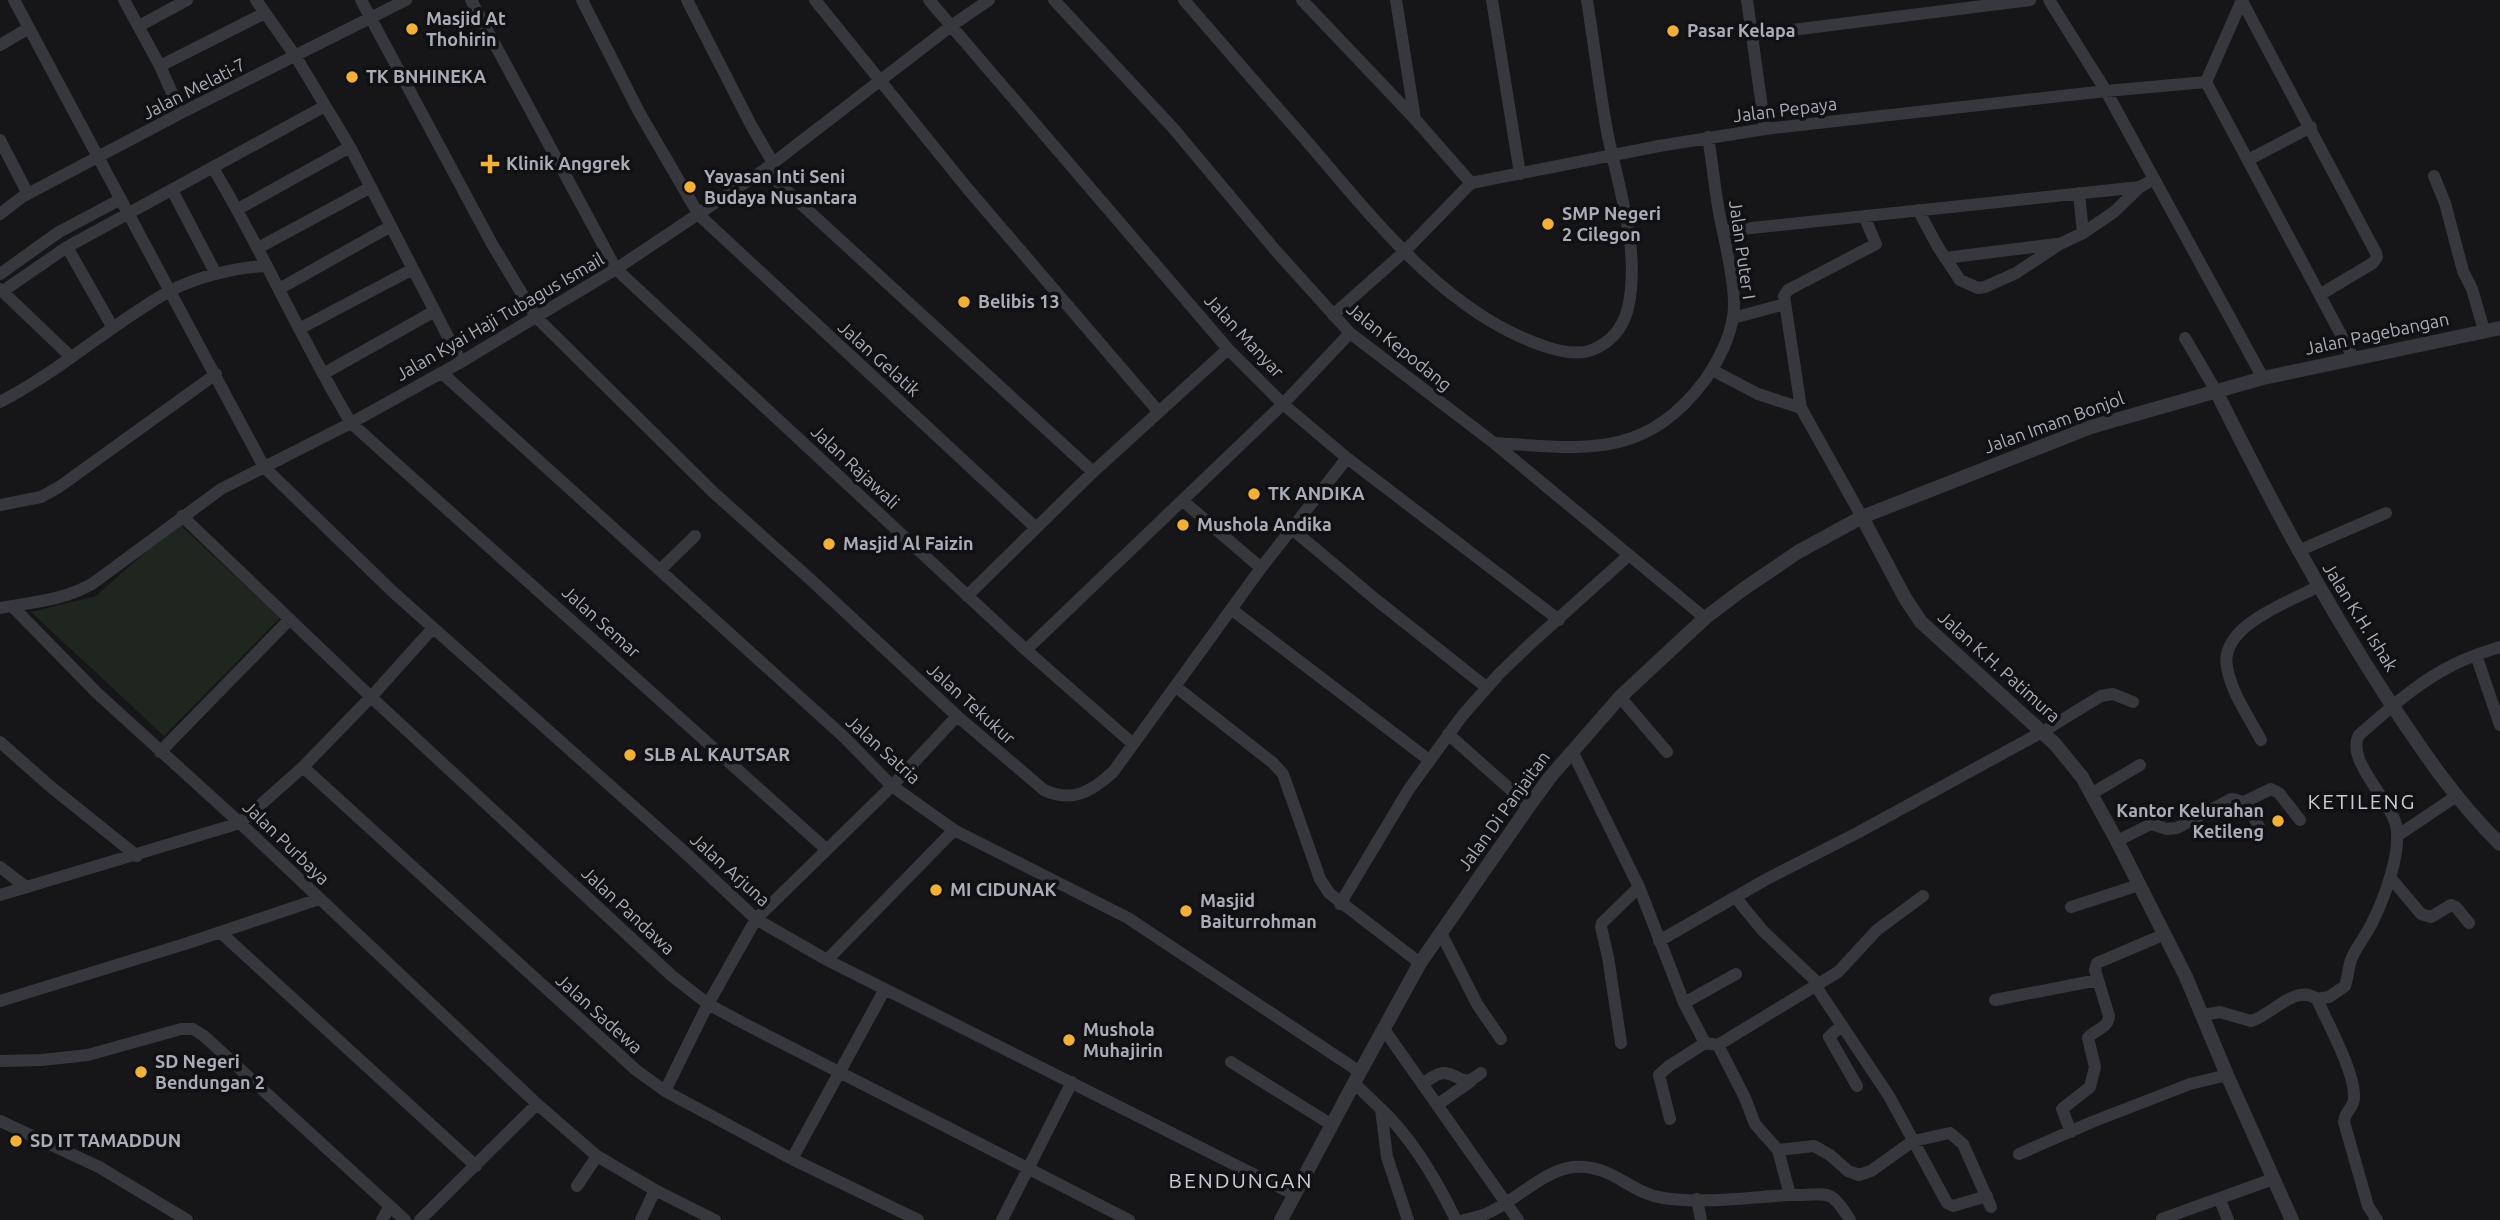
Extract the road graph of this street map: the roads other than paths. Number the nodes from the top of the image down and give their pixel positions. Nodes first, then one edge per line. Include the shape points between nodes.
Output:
1 (14, 0) edge
2 (124, 0) edge
3 (187, 0) edge
4 (256, 0) edge
5 (361, 0) edge
6 (406, 0) edge
7 (471, 0) edge
8 (582, 0) edge
9 (687, 0) edge
10 (815, 0) edge
11 (929, 0) edge
12 (989, 0) edge
13 (1054, 0) edge
14 (1184, 0) edge
15 (1302, 0) edge
16 (1396, 0) edge
17 (1492, 0) edge
18 (1587, 0) edge
19 (1747, 0) edge
20 (2030, 0) edge
21 (2049, 0) edge
22 (2242, 0) edge
23 (265, 13) junction
24 (372, 17) junction
25 (139, 26) junction
26 (951, 26) junction
27 (29, 28) junction
28 (1752, 35) junction
29 (0, 45) edge
30 (296, 57) junction
31 (160, 66) junction
32 (880, 82) junction
33 (2206, 82) junction
34 (2106, 91) junction
35 (325, 106) junction
36 (181, 113) junction
37 (1415, 119) junction
38 (2311, 127) junction
39 (1765, 130) junction
40 (1708, 137) junction
41 (1, 144) edge
42 (350, 147) junction
43 (1613, 156) junction
44 (98, 158) junction
45 (2248, 160) junction
46 (769, 167) junction
47 (214, 168) junction
48 (1520, 174) junction
49 (2434, 176) dead end
50 (2154, 180) junction
51 (1471, 183) junction
52 (371, 187) junction
53 (2140, 187) junction
54 (172, 190) junction
55 (2079, 192) junction
56 (28, 194) junction
57 (121, 199) junction
58 (238, 209) junction
59 (1918, 211) junction
60 (128, 212) junction
61 (0, 214) edge
62 (699, 215) junction
63 (1864, 216) junction
64 (391, 226) junction
65 (1724, 231) junction
66 (2083, 233) junction
67 (2060, 244) junction
68 (67, 247) junction
69 (258, 248) junction
70 (1404, 252) junction
71 (1945, 258) junction
72 (267, 266) junction
73 (413, 269) junction
74 (617, 269) junction
75 (0, 274) edge
76 (216, 274) junction
77 (279, 289) junction
78 (2, 290) edge
79 (171, 290) junction
80 (2320, 294) junction
81 (1785, 304) junction
82 (433, 312) junction
83 (1333, 315) junction
84 (536, 317) junction
85 (1733, 318) junction
86 (113, 328) junction
87 (2500, 328) edge
88 (299, 329) junction
89 (2484, 330) junction
90 (1350, 333) junction
91 (2185, 338) dead end
92 (1228, 349) junction
93 (71, 358) junction
94 (2354, 359) junction
95 (461, 362) junction
96 (1712, 370) junction
97 (442, 373) junction
98 (216, 374) junction
99 (323, 374) junction
100 (2263, 378) junction
101 (2216, 391) junction
102 (0, 402) edge
103 (1283, 404) junction
104 (1801, 408) junction
105 (1158, 411) junction
106 (351, 423) junction
107 (1494, 443) junction
108 (1347, 458) junction
109 (264, 467) junction
110 (1093, 472) junction
111 (1183, 501) junction
112 (0, 505) edge
113 (2386, 513) dead end
114 (181, 516) junction
115 (1862, 517) junction
116 (1036, 528) junction
117 (1292, 529) junction
118 (695, 536) dead end
119 (2298, 551) junction
120 (1629, 555) junction
121 (1261, 568) junction
122 (660, 570) junction
123 (2317, 587) junction
124 (967, 596) junction
125 (6, 607) edge
126 (1231, 609) junction
127 (290, 618) junction
128 (1705, 618) junction
129 (1559, 620) junction
130 (433, 628) junction
131 (2500, 647) edge
132 (1026, 650) junction
133 (2476, 655) junction
134 (1176, 687) junction
135 (1486, 687) junction
136 (372, 697) junction
137 (1620, 697) junction
138 (2133, 702) dead end
139 (2393, 706) junction
140 (957, 716) junction
141 (2500, 726) edge
142 (2042, 732) junction
143 (1448, 734) junction
144 (2261, 740) dead end
145 (0, 742) edge
146 (1133, 744) junction
147 (1572, 751) junction
148 (160, 752) junction
149 (1667, 752) dead end
150 (1429, 760) junction
151 (2140, 765) dead end
152 (303, 767) junction
153 (892, 786) junction
154 (2091, 794) junction
155 (2455, 797) junction
156 (2244, 802) junction
157 (1529, 806) junction
158 (2300, 820) dead end
159 (240, 823) junction
160 (2260, 829) dead end
161 (954, 830) junction
162 (2397, 836) junction
163 (2118, 841) junction
164 (2500, 844) edge
165 (826, 849) junction
166 (137, 856) junction
167 (0, 867) edge
168 (2390, 877) junction
169 (2139, 885) junction
170 (26, 887) junction
171 (1639, 887) junction
172 (0, 895) edge
173 (1923, 896) dead end
174 (1736, 898) junction
175 (319, 899) junction
176 (1340, 904) junction
177 (2071, 907) dead end
178 (756, 919) junction
179 (2469, 923) dead end
180 (220, 932) junction
181 (1441, 933) junction
182 (2165, 934) junction
183 (1659, 941) junction
184 (827, 960) junction
185 (1420, 963) junction
186 (1736, 974) dead end
187 (2098, 980) junction
188 (1816, 984) junction
189 (885, 989) junction
190 (2317, 999) junction
191 (1995, 1000) dead end
192 (0, 1001) edge
193 (1684, 1003) junction
194 (708, 1004) junction
195 (2203, 1015) junction
196 (1842, 1024) junction
197 (1383, 1028) junction
198 (1501, 1039) dead end
199 (1621, 1044) dead end
200 (1711, 1044) junction
201 (0, 1061) edge
202 (1231, 1062) dead end
203 (837, 1072) junction
204 (2227, 1075) junction
205 (1357, 1077) junction
206 (1072, 1082) junction
207 (1422, 1084) junction
208 (1857, 1086) dead end
209 (665, 1091) junction
210 (537, 1104) junction
211 (1437, 1105) junction
212 (1381, 1109) junction
213 (1670, 1119) dead end
214 (0, 1121) edge
215 (1332, 1125) junction
216 (2071, 1132) junction
217 (1913, 1141) junction
218 (1778, 1150) junction
219 (2019, 1154) dead end
220 (597, 1156) junction
221 (792, 1159) junction
222 (476, 1166) junction
223 (1029, 1170) junction
224 (2273, 1179) junction
225 (577, 1186) dead end
226 (656, 1190) junction
227 (1295, 1195) junction
228 (1790, 1195) junction
229 (1696, 1199) junction
230 (2220, 1200) junction
231 (1506, 1203) junction
232 (390, 1206) junction
233 (2162, 1219) edge
234 (187, 1220) edge
235 (382, 1220) edge
236 (405, 1220) edge
237 (420, 1220) edge
238 (641, 1220) edge
239 (715, 1220) edge
240 (918, 1220) edge
241 (1002, 1220) edge
242 (1129, 1220) edge
243 (1281, 1220) edge
244 (1408, 1220) edge
245 (1456, 1220) edge
246 (1464, 1220) edge
247 (1518, 1220) edge
248 (1701, 1220) edge
249 (1850, 1220) edge
250 (2228, 1220) edge
251 (2292, 1220) edge
252 (2377, 1220) edge

1 - 27 street, Jalan Arjuna
2 - 25 street
3 - 25 street
4 - 23 street
5 - 24 street, Jalan Tekukur
6 - 24 street, Jalan Melati-7
7 - 74 street, Jalan Rajawali
8 - 62 street, Jalan Gelatik
9 - 46 street
10 - 32 street
11 - 26 street, Jalan Manyar
12 - 26 street, Jalan Kyai Haji Tubagus Ismail
13 - 83 street, Jalan Kepodang via 1173,128
14 - 70 street
15 - 37 street
16 - 37 street
17 - 48 street
18 - 43 street
19 - 28 street
20 - 28 street
21 - 34 street
22 - 33 street
22 - 38 street
23 - 30 street
23 - 31 street
24 - 30 street, Jalan Melati-7
24 - 84 street, Jalan Tekukur via 492,244
25 - 31 street
26 - 32 street, Jalan Kyai Haji Tubagus Ismail
26 - 92 street, Jalan Manyar
27 - 29 street
27 - 44 street, Jalan Arjuna
28 - 39 street
30 - 35 street
30 - 36 street, Jalan Melati-7
31 - 36 street
32 - 46 street, Jalan Kyai Haji Tubagus Ismail
32 - 105 street
33 - 34 street, Jalan Pepaya
33 - 45 street
34 - 39 street, Jalan Pepaya
34 - 50 street
35 - 42 street
35 - 47 street
36 - 44 street, Jalan Melati-7
37 - 51 street
38 - 45 street
38 - 80 street via 2377,257
39 - 40 street, Jalan Pepaya
40 - 43 street, Jalan Pepaya
40 - 65 street, Jalan Puter I
41 - 56 street
42 - 52 street
42 - 58 street
43 - 48 street, Jalan Pepaya
43 - 70 street via 1631,252 1631,288 1619,331 1595,349 1576,353 1549,348 1503,330
44 - 56 street, Jalan Melati-7
44 - 57 street, Jalan Arjuna
45 - 80 street
46 - 62 street, Jalan Kyai Haji Tubagus Ismail
46 - 110 street
47 - 54 street
47 - 58 street, Jalan Semar
48 - 51 street, Jalan Pepaya
49 - 89 street
50 - 53 street
50 - 100 street
51 - 70 street
52 - 64 street
52 - 69 street
53 - 55 street
53 - 66 street
54 - 60 street
54 - 76 street
55 - 59 street
55 - 66 street
56 - 61 street, Jalan Melati-7
57 - 60 street, Jalan Arjuna
57 - 75 street via 59,232
58 - 69 street, Jalan Semar
59 - 63 street
59 - 71 street
60 - 68 street
60 - 79 street, Jalan Arjuna
62 - 74 street, Jalan Kyai Haji Tubagus Ismail
62 - 116 street, Jalan Gelatik
63 - 65 street
63 - 81 street via 1877,243 1788,289
64 - 73 street
64 - 77 street
65 - 85 street, Jalan Puter I
66 - 67 street
67 - 71 street
67 - 71 street via 2016,273 1978,288 1960,280
68 - 78 street
68 - 86 street
69 - 72 street, Jalan Semar
70 - 83 street
72 - 76 street
72 - 77 street, Jalan Semar
73 - 82 street
73 - 88 street
74 - 84 street, Jalan Kyai Haji Tubagus Ismail
74 - 124 street, Jalan Rajawali
76 - 79 street
77 - 88 street, Jalan Semar
78 - 93 street
79 - 86 street
79 - 98 street, Jalan Arjuna
80 - 94 street
81 - 85 street
81 - 104 street
82 - 95 street
82 - 99 street
83 - 90 street, Jalan Kepodang
84 - 95 street, Jalan Kyai Haji Tubagus Ismail
84 - 140 street, Jalan Tekukur via 713,492
85 - 96 street, Jalan Puter I
86 - 93 street
87 - 89 street, Jalan Pagebangan
88 - 99 street, Jalan Semar
89 - 94 street, Jalan Pagebangan
90 - 103 street
90 - 107 street, Jalan Kepodang
91 - 101 street
92 - 103 street, Jalan Manyar
92 - 105 street
93 - 102 street
94 - 100 street, Jalan Pagebangan
95 - 97 street, Jalan Kyai Haji Tubagus Ismail
96 - 104 street via 1758,394
96 - 107 street, Jalan Puter I via 1673,415 1621,443 1587,447
97 - 106 street, Jalan Kyai Haji Tubagus Ismail
97 - 122 street, Jalan Satria
98 - 109 street, Jalan Arjuna
98 - 112 street via 59,487 41,497
99 - 106 street, Jalan Semar
100 - 101 street, Jalan Imam Bonjol
101 - 115 street, Jalan Imam Bonjol via 2078,431
101 - 119 street, Jalan K.H. Ishak
103 - 108 street, Jalan Manyar
103 - 111 street
104 - 115 street
105 - 110 street
106 - 109 street, Jalan Kyai Haji Tubagus Ismail
106 - 165 street, Jalan Semar
107 - 120 street, Jalan Kepodang
108 - 117 street, Jalan Tekukur
108 - 129 street, Jalan Manyar
109 - 114 street, Jalan Kyai Haji Tubagus Ismail
109 - 130 street, Jalan Arjuna
110 - 116 street
111 - 121 street
111 - 132 street
113 - 119 street
114 - 125 street, Jalan Kyai Haji Tubagus Ismail via 71,595
114 - 127 street, Jalan Pandawa
115 - 128 street, Jalan Di Panjaitan via 1788,559
115 - 142 street, Jalan K.H. Patimura via 1921,622
116 - 124 street
117 - 121 street, Jalan Tekukur
117 - 135 street
118 - 122 street
119 - 123 street, Jalan K.H. Ishak
120 - 128 street, Jalan Kepodang
120 - 129 street
121 - 126 street, Jalan Tekukur
122 - 153 street, Jalan Satria
123 - 139 street, Jalan K.H. Ishak
123 - 144 street via 2246,624 2231,641 2226,665
124 - 132 street, Jalan Rajawali
125 - 148 street, Jalan Purbaya
126 - 134 street, Jalan Tekukur
126 - 150 street
127 - 136 street, Jalan Pandawa
127 - 148 street
128 - 137 street, Jalan Di Panjaitan
129 - 135 street
130 - 136 street
130 - 178 street, Jalan Arjuna
131 - 133 street
132 - 146 street, Jalan Rajawali
133 - 139 street via 2438,673
133 - 141 street
134 - 146 street, Jalan Tekukur
134 - 176 street via 1283,774 1320,879
135 - 143 street
136 - 152 street
136 - 194 street, Jalan Pandawa via 672,976
137 - 147 street, Jalan Di Panjaitan
137 - 149 street
138 - 142 street via 2113,694 2101,696
139 - 155 street, Jalan K.H. Ishak
139 - 162 street via 2355,743 2357,755 2392,816
140 - 146 street, Jalan Tekukur via 1058,797 1070,797 1103,781
140 - 153 street
142 - 154 street, Jalan K.H. Patimura via 2076,768
142 - 174 street
143 - 150 street
143 - 157 street
145 - 166 street
147 - 157 street, Jalan Di Panjaitan
147 - 171 street
148 - 159 street, Jalan Purbaya
150 - 176 street
151 - 154 street
152 - 159 street
152 - 209 street, Jalan Sadewa via 608,1047
153 - 161 street, Jalan Satria
153 - 165 street
154 - 163 street, Jalan K.H. Patimura
155 - 162 street
155 - 164 street, Jalan K.H. Ishak
156 - 158 street via 2271,789
156 - 160 street
156 - 163 street via 2231,799 2177,828 2151,824
157 - 181 street, Jalan Di Panjaitan
159 - 166 street
159 - 175 street, Jalan Purbaya
161 - 184 street
161 - 205 street, Jalan Satria via 1128,918
162 - 168 street
163 - 169 street, Jalan K.H. Patimura
165 - 178 street
166 - 170 street
167 - 170 street
168 - 179 street via 2421,914 2431,916 2451,905
168 - 190 street via 2374,920 2350,962 2344,986
169 - 177 street
169 - 182 street, Jalan K.H. Patimura
170 - 172 street
171 - 183 street
171 - 199 street via 1601,927
173 - 188 street via 1877,930 1843,968
174 - 183 street
174 - 188 street
175 - 180 street
175 - 210 street, Jalan Purbaya
176 - 185 street
178 - 184 street, Jalan Arjuna
178 - 194 street
180 - 192 street
180 - 222 street
181 - 185 street, Jalan Di Panjaitan
181 - 198 street via 1477,1004
182 - 187 street via 2100,961 2095,966
182 - 195 street, Jalan K.H. Patimura
183 - 193 street
184 - 189 street, Jalan Arjuna
185 - 197 street, Jalan Di Panjaitan
186 - 193 street
187 - 191 street
187 - 216 street via 2109,1021 2088,1038 2095,1068 2090,1087 2062,1109
188 - 196 street
188 - 200 street
189 - 203 street
189 - 206 street, Jalan Arjuna
190 - 195 street via 2299,995 2254,1021 2216,1012
190 - 252 street via 2354,1090 2344,1122 2368,1206
193 - 200 street
194 - 203 street, Jalan Pandawa
194 - 209 street
195 - 204 street, Jalan K.H. Patimura
196 - 208 street via 1829,1037
196 - 217 street
197 - 205 street, Jalan Di Panjaitan
197 - 207 street
200 - 213 street via 1659,1075
200 - 218 street via 1745,1098 1755,1124
201 - 232 street via 88,1055 193,1029
202 - 215 street
203 - 221 street
203 - 223 street, Jalan Pandawa
204 - 216 street via 2190,1084
204 - 224 street, Jalan K.H. Patimura
205 - 212 street, Jalan Satria
205 - 215 street, Jalan Di Panjaitan
206 - 223 street
206 - 227 street, Jalan Arjuna
207 - 211 street
207 - 211 street via 1443,1073 1465,1082 1476,1077
209 - 221 street, Jalan Sadewa
210 - 220 street, Jalan Purbaya
210 - 222 street
211 - 231 street
212 - 244 street via 1387,1157
212 - 245 street, Jalan Satria via 1423,1164
214 - 234 street via 99,1167
215 - 227 street, Jalan Di Panjaitan
216 - 219 street
217 - 217 street via 1950,1205 1989,1201 1956,1137 1950,1133
217 - 218 street via 1859,1175 1814,1146
218 - 228 street
220 - 225 street
220 - 226 street, Jalan Purbaya
221 - 240 street, Jalan Sadewa
222 - 237 street
223 - 241 street
223 - 242 street, Jalan Pandawa
224 - 230 street
224 - 251 street, Jalan K.H. Patimura
226 - 238 street
226 - 239 street, Jalan Purbaya
227 - 243 street, Jalan Di Panjaitan
228 - 229 street
228 - 249 street via 1832,1196
229 - 231 street via 1662,1198 1609,1172 1584,1167 1557,1171
229 - 248 street
230 - 233 street
230 - 250 street
231 - 246 street
231 - 247 street
232 - 235 street
232 - 236 street

